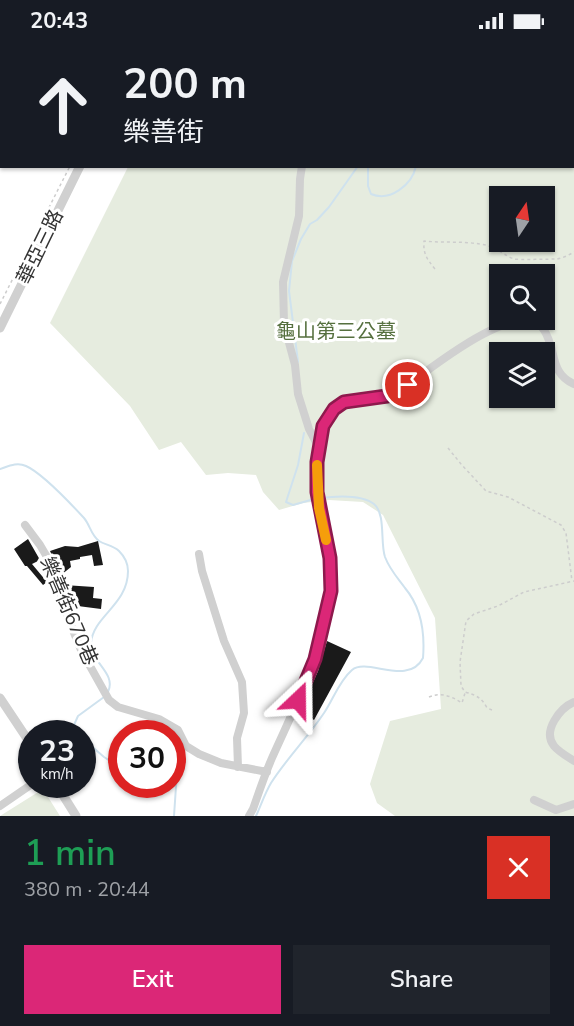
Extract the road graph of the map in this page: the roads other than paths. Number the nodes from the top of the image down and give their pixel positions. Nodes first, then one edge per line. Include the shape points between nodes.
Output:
1 (79, 168) edge
2 (302, 168) edge
3 (0, 328) edge
4 (574, 384) edge
5 (319, 448) junction
6 (25, 525) dead end
7 (199, 554) dead end
8 (0, 698) edge
9 (574, 702) edge
10 (18, 725) edge
11 (574, 761) edge
12 (238, 767) junction
13 (267, 772) junction
14 (18, 794) edge
15 (65, 798) edge
16 (534, 800) dead end
17 (574, 804) edge
18 (0, 806) edge
19 (76, 816) edge
20 (249, 816) edge

1 - 3 street, 華亞三路
2 - 5 street via 299,216 283,282 284,324 298,394
4 - 5 street via 557,370 550,341 542,328 535,322 522,321 479,335 397,393 344,402 327,417
5 - 13 street via 317,492 332,575 327,612 315,659
6 - 12 street, 樂善街670巷 via 50,562 81,650 109,700 118,707 159,719 178,730 186,746
7 - 12 street via 224,641 242,682 244,713 237,738
8 - 10 street
9 - 11 street via 556,715 550,737 553,745
12 - 13 street, 樂善街670巷
13 - 20 street
14 - 18 street
15 - 19 street
16 - 17 street via 556,810

